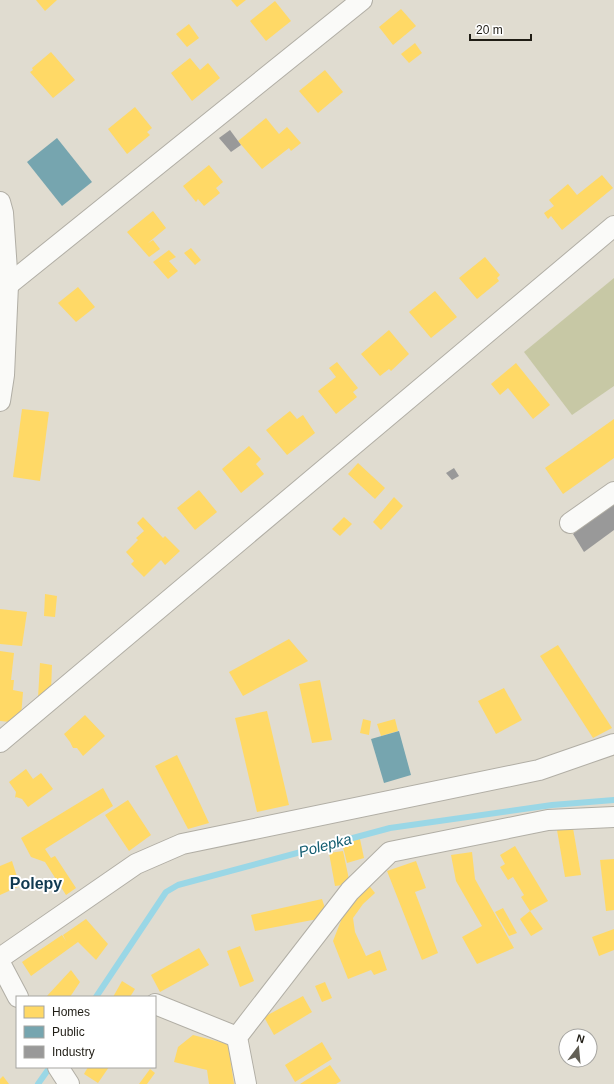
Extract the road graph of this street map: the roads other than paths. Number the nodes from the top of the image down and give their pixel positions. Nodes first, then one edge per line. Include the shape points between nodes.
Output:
1 (362, 0) edge
2 (0, 202) edge
3 (614, 226) edge
4 (8, 285) junction
5 (0, 401) edge
6 (614, 492) edge
7 (570, 523) dead end
8 (0, 742) edge
9 (614, 744) edge
10 (614, 818) edge
11 (0, 958) edge
12 (0, 963) edge
13 (17, 996) edge
14 (156, 1004) edge
15 (237, 1037) junction
16 (59, 1068) edge
17 (69, 1084) edge
18 (246, 1084) edge

1 - 4 street
2 - 4 street
3 - 8 street
4 - 5 street via 4,375
6 - 7 street
9 - 11 street via 539,770 182,844 136,864
10 - 15 street via 548,820 390,852 350,891
12 - 13 street
14 - 15 street
15 - 18 street
16 - 17 street

